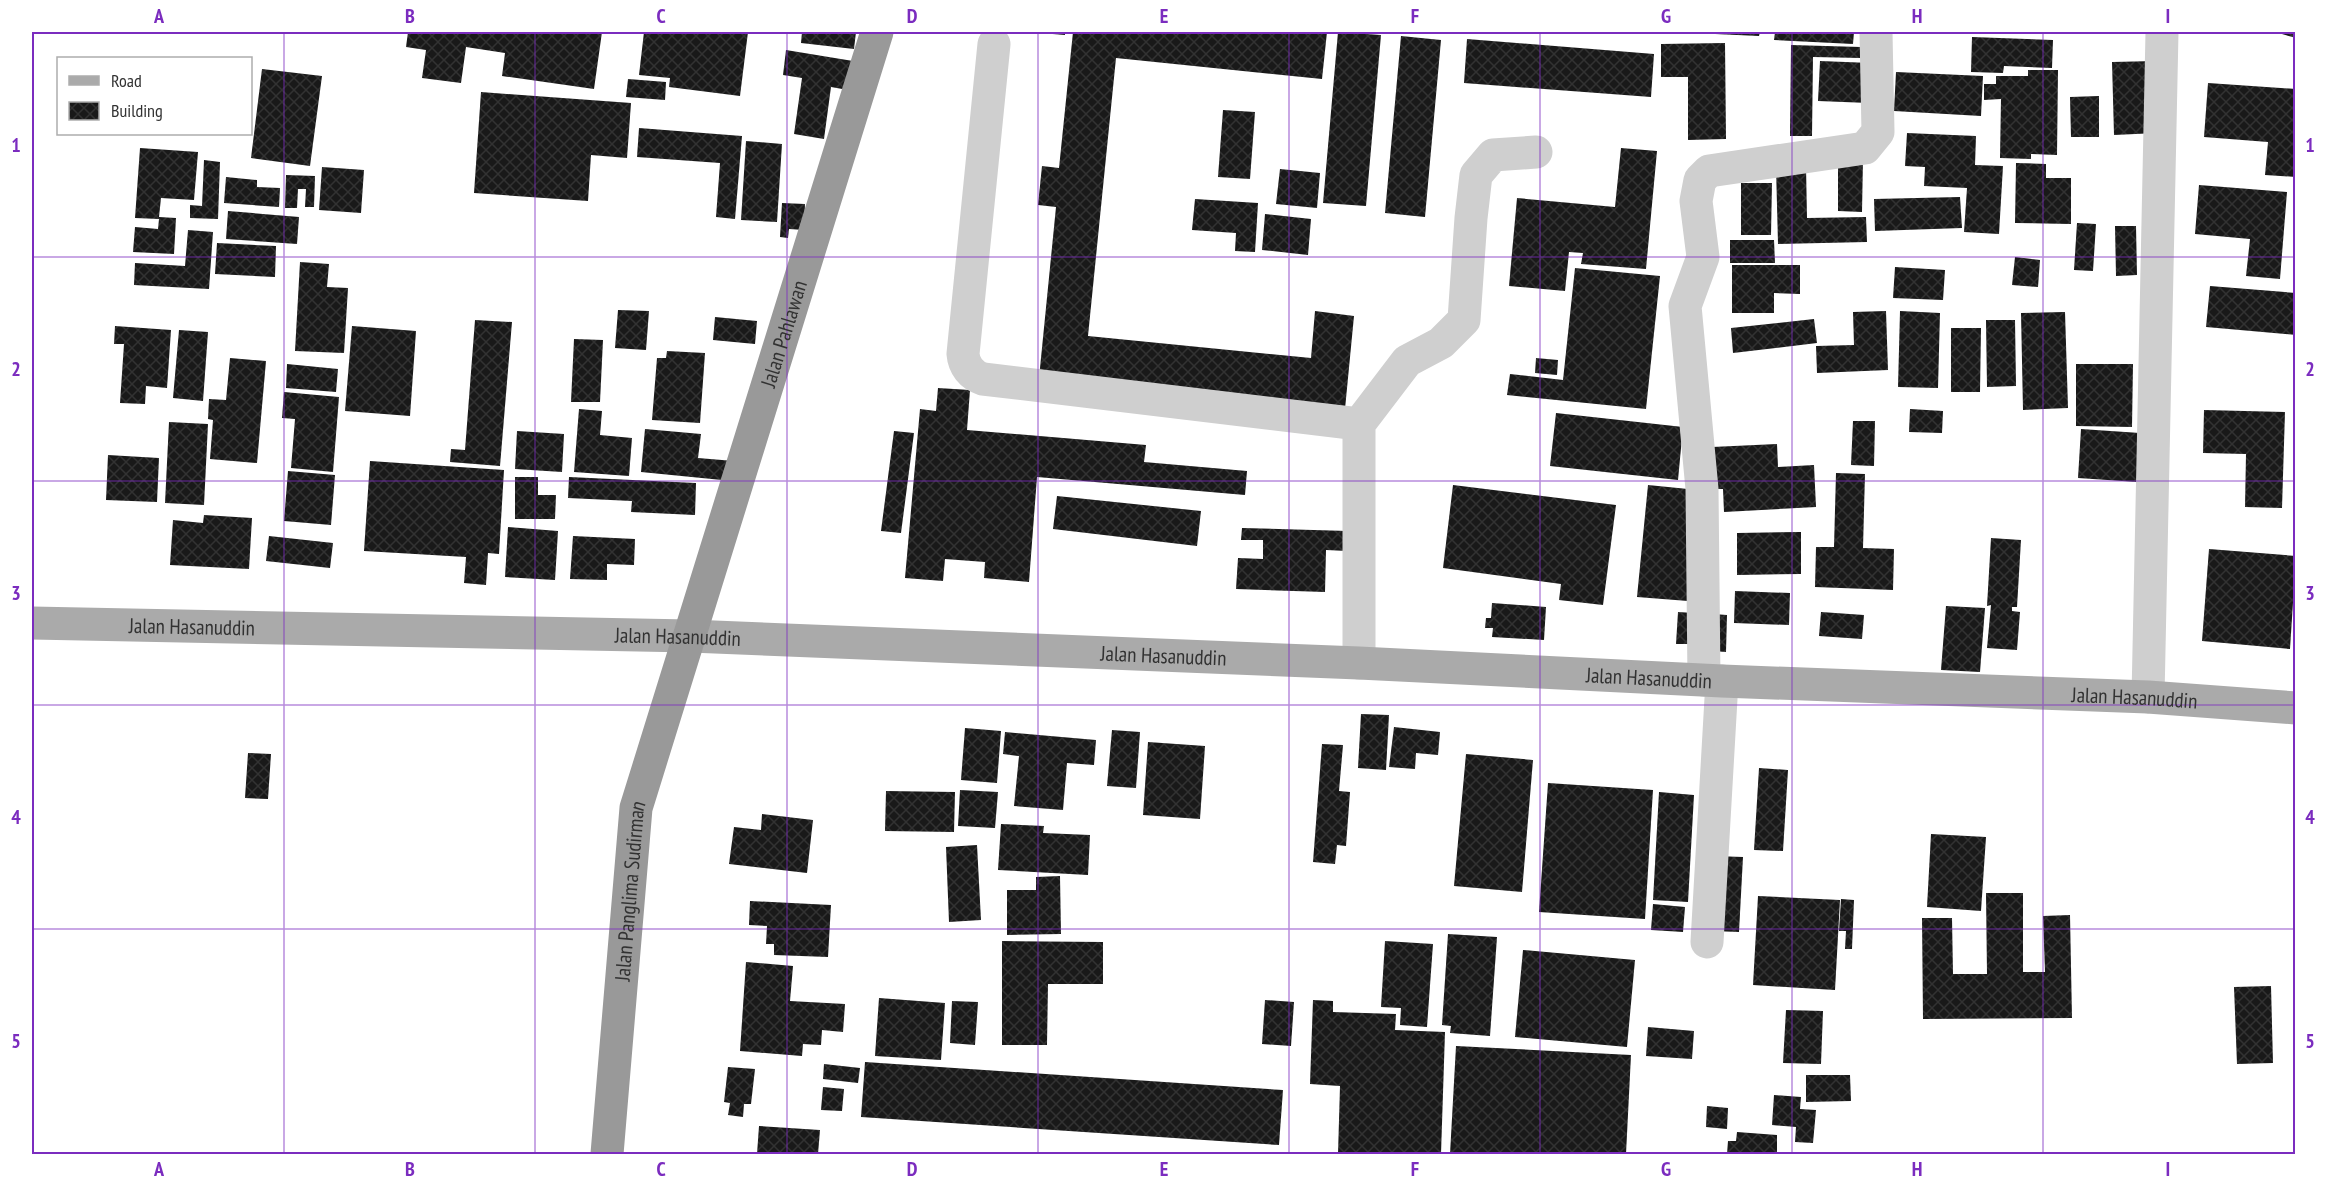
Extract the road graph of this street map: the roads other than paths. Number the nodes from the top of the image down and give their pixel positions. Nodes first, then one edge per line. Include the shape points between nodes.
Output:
1 (877, 32) edge
2 (1875, 32) edge
3 (2163, 32) edge
4 (994, 44) dead end
5 (1536, 152) dead end
6 (1359, 424) junction
7 (32, 623) edge
8 (690, 636) junction
9 (1359, 663) junction
10 (1713, 680) junction
11 (2148, 697) junction
12 (2295, 708) edge
13 (1707, 942) dead end
14 (607, 1155) edge

1 - 8 highway, Jalan Pahlawan
2 - 10 street via 1878,132 1865,148 1709,171 1700,180 1696,201 1703,257 1685,306 1702,489
3 - 11 street
4 - 6 street via 963,354 969,370 982,379
5 - 6 street via 1493,155 1476,175 1464,320 1441,344 1407,361
6 - 9 street
7 - 8 main road, Jalan Hasanuddin
8 - 9 main road, Jalan Hasanuddin
8 - 14 highway, Jalan Panglima Sudirman via 636,808
9 - 10 main road, Jalan Hasanuddin
10 - 11 main road, Jalan Hasanuddin
10 - 13 street
11 - 12 main road, Jalan Hasanuddin

